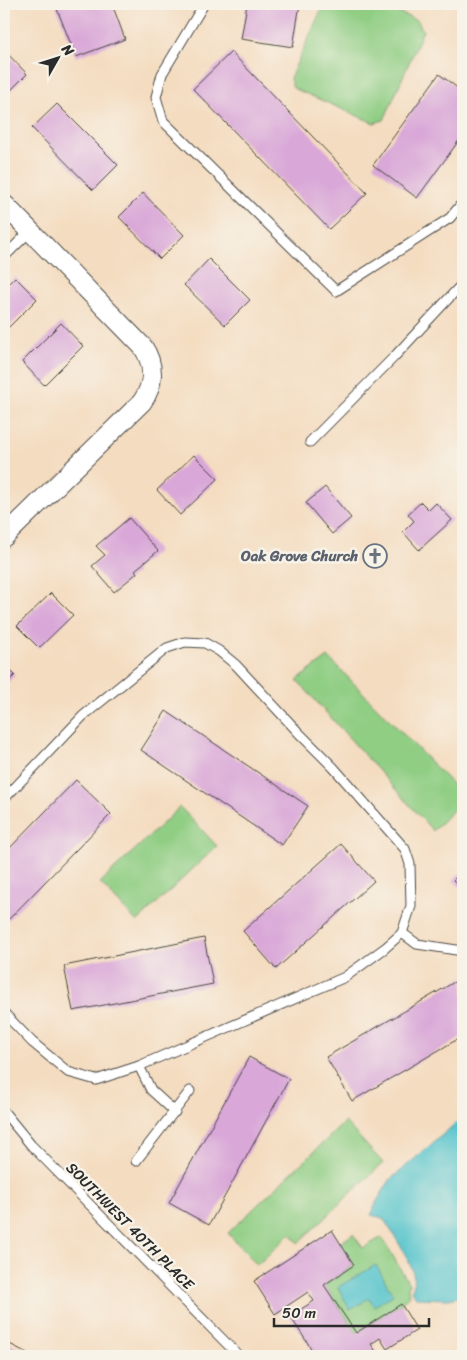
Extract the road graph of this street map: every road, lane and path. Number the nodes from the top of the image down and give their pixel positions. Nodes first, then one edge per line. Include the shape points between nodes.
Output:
1 (204, 4) edge
2 (463, 202) edge
3 (4, 204) edge
4 (30, 231) junction
5 (4, 257) edge
6 (463, 283) edge
7 (310, 442) dead end
8 (4, 537) edge
9 (4, 799) edge
10 (402, 933) junction
11 (463, 951) edge
12 (4, 1014) edge
13 (139, 1066) junction
14 (190, 1091) dead end
15 (4, 1112) edge
16 (175, 1112) junction
17 (136, 1161) dead end
18 (239, 1356) edge

1 - 2 lane via 162,74 156,97 162,121 336,291 450,218
3 - 4 street
4 - 5 lane
4 - 8 street via 143,347 152,373 142,402
6 - 7 lane
9 - 10 lane via 83,716 167,648 185,642 205,644 220,651 236,665 405,849 410,864 411,906
10 - 11 lane via 417,944
10 - 13 lane via 345,977
12 - 13 lane via 68,1072 96,1080
13 - 16 lane via 151,1090
14 - 16 lane
15 - 18 lane, SOUTHWEST 40TH PLACE via 31,1146
16 - 17 lane

